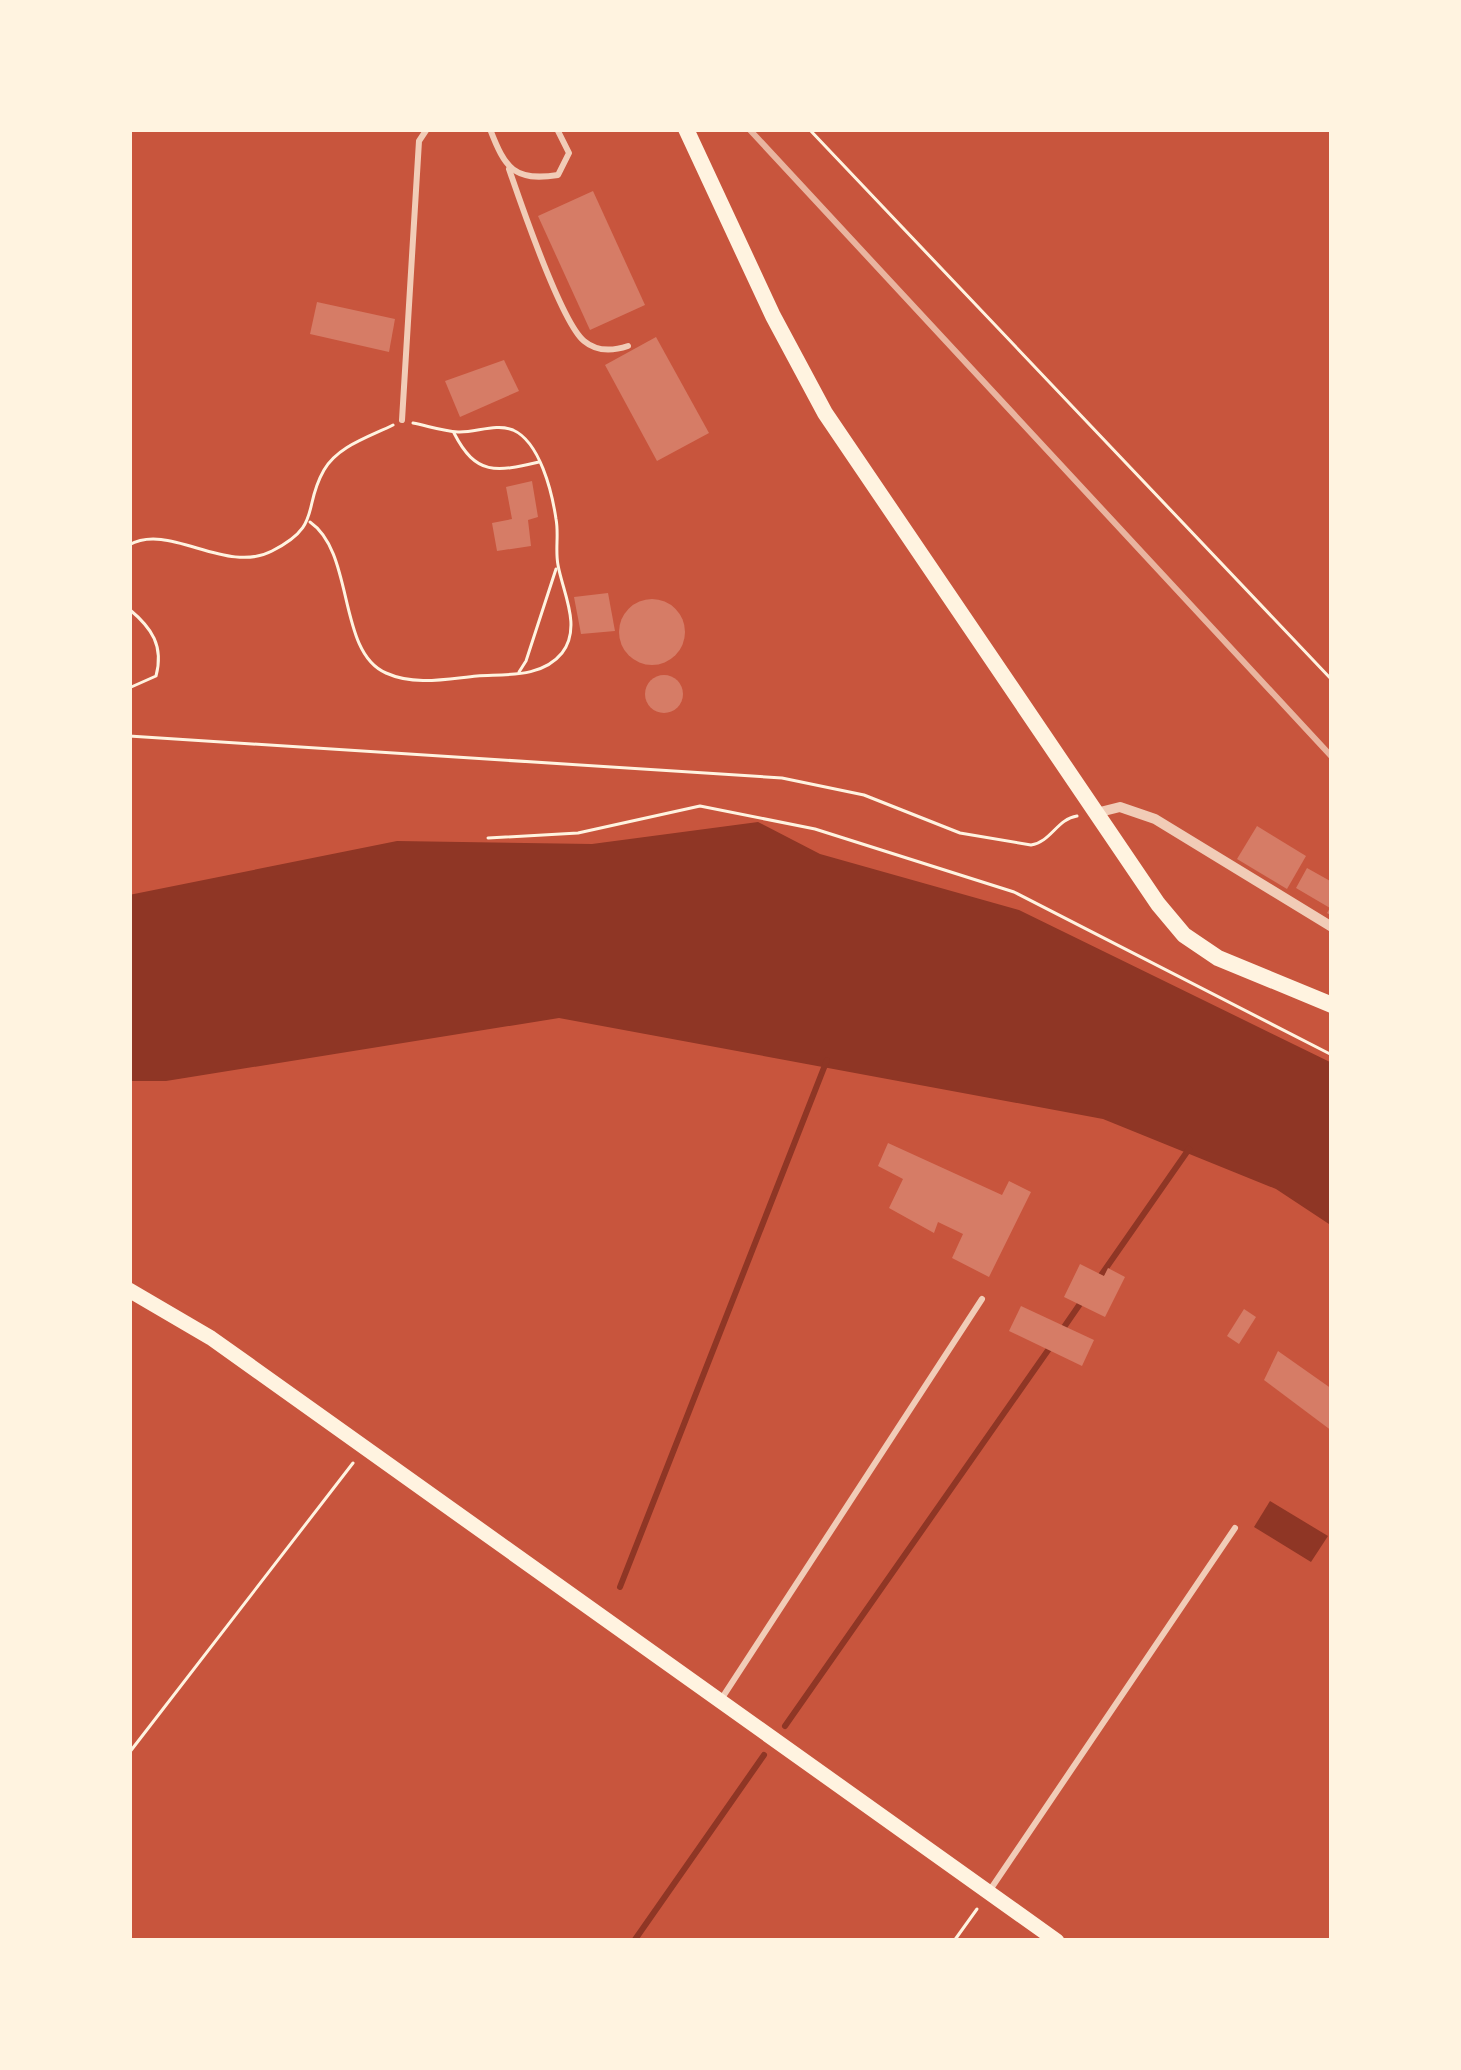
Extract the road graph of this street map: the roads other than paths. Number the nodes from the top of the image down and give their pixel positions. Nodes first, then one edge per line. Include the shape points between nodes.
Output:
1 (427, 129) edge
2 (490, 129) edge
3 (557, 129) edge
4 (686, 129) edge
5 (509, 169) junction
6 (628, 346) dead end
7 (402, 420) road end
8 (1096, 813) junction
9 (1332, 928) edge
10 (1332, 1005) edge
11 (129, 1290) edge
12 (982, 1299) dead end
13 (1235, 1528) dead end
14 (720, 1702) junction
15 (988, 1893) junction
16 (1057, 1941) edge

1 - 7 lane via 419,141
2 - 5 lane
3 - 5 lane via 568,153 558,176 531,180
4 - 8 main road via 825,413
5 - 6 lane via 573,327 591,346
8 - 9 street via 1120,807 1155,819
8 - 10 main road via 1184,935 1218,958
11 - 14 main road via 211,1338
12 - 14 lane
13 - 15 lane
14 - 15 main road
15 - 16 main road

